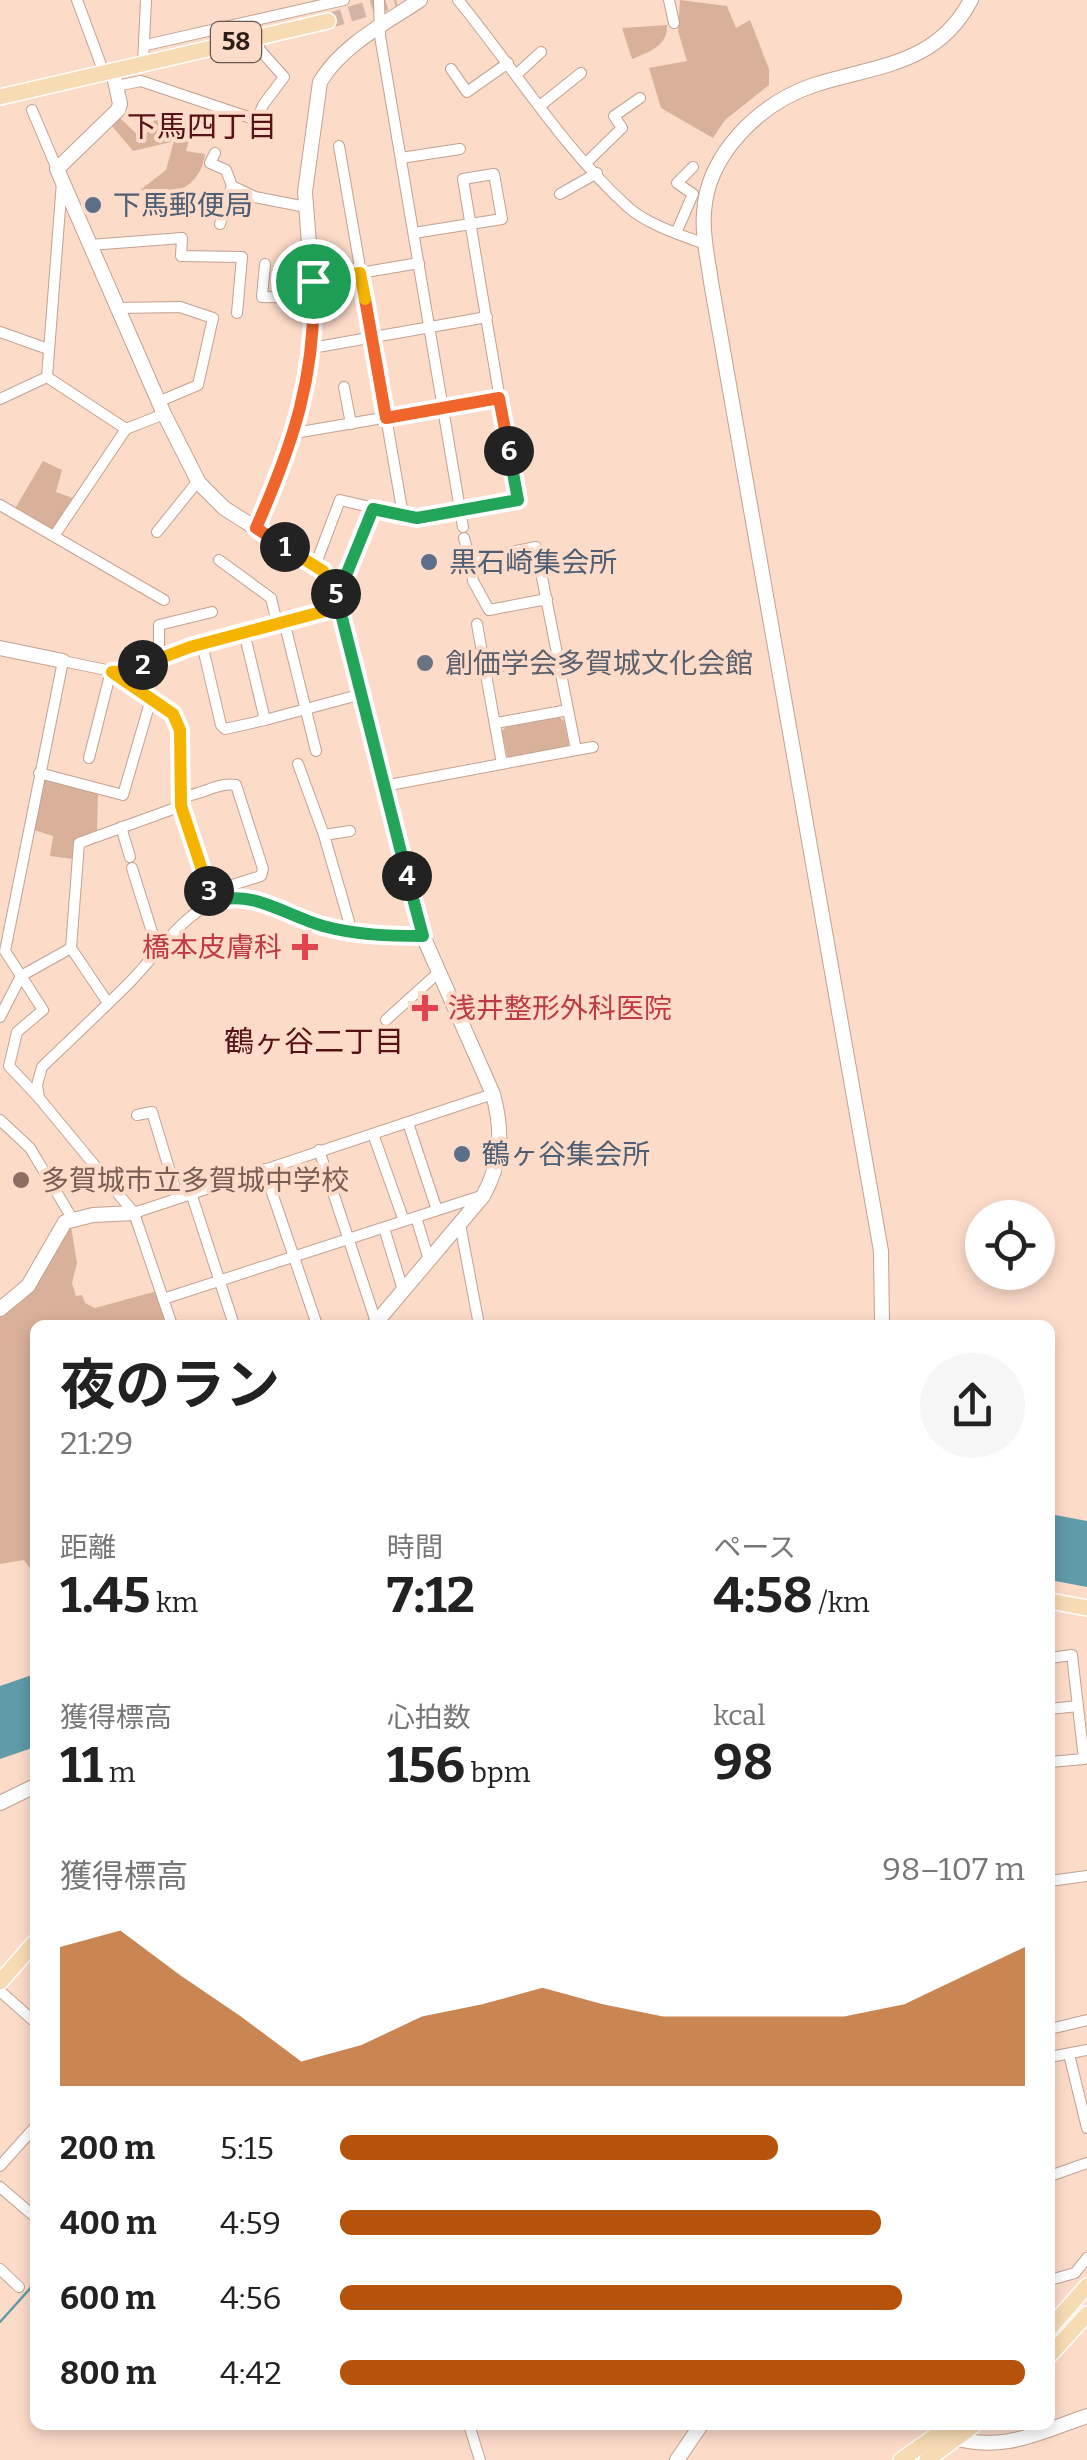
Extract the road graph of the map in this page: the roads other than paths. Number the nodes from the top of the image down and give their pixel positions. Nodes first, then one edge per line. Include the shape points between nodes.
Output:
1 (77, 0) edge
2 (146, 0) edge
3 (344, 0) edge
4 (378, 0) edge
5 (420, 0) edge
6 (458, 0) edge
7 (669, 0) edge
8 (971, 0) edge
9 (328, 21) tunnel mouth
10 (674, 23) dead end
11 (380, 27) junction
12 (256, 37) junction
13 (146, 45) junction
14 (541, 52) dead end
15 (508, 62) junction
16 (143, 64) junction
17 (451, 69) dead end
18 (580, 73) dead end
19 (517, 74) junction
20 (111, 77) junction
21 (0, 97) edge
22 (640, 98) dead end
23 (540, 105) junction
24 (32, 110) dead end
25 (339, 146) dead end
26 (460, 149) dead end
27 (215, 152) dead end
28 (400, 158) junction
29 (587, 162) junction
30 (693, 167) dead end
31 (597, 173) junction
32 (59, 175) junction
33 (232, 186) junction
34 (560, 194) dead end
35 (306, 207) junction
36 (220, 224) dead end
37 (471, 224) junction
38 (414, 233) junction
39 (676, 233) junction
40 (706, 244) junction
41 (90, 245) junction
42 (419, 263) junction
43 (265, 264) dead end
44 (360, 273) junction
45 (313, 281) junction
46 (314, 298) junction
47 (117, 308) junction
48 (237, 313) dead end
49 (487, 317) junction
50 (429, 327) junction
51 (0, 332) edge
52 (372, 338) junction
53 (312, 348) junction
54 (48, 350) junction
55 (46, 376) junction
56 (344, 386) dead end
57 (499, 398) junction
58 (0, 400) edge
59 (161, 408) junction
60 (443, 408) junction
61 (386, 418) junction
62 (351, 424) junction
63 (126, 429) junction
64 (296, 433) junction
65 (198, 481) junction
66 (0, 504) edge
67 (373, 509) junction
68 (460, 510) junction
69 (404, 514) junction
70 (256, 528) junction
71 (157, 532) dead end
72 (54, 536) junction
73 (219, 560) dead end
74 (470, 560) junction
75 (315, 566) junction
76 (547, 599) junction
77 (164, 600) dead end
78 (338, 600) junction
79 (212, 612) dead end
80 (281, 622) junction
81 (477, 624) dead end
82 (244, 632) junction
83 (202, 644) junction
84 (0, 648) edge
85 (558, 656) junction
86 (159, 659) junction
87 (63, 661) junction
88 (485, 669) junction
89 (112, 672) junction
90 (362, 694) junction
91 (150, 699) junction
92 (307, 708) junction
93 (568, 710) junction
94 (265, 720) junction
95 (496, 723) junction
96 (593, 747) dead end
97 (576, 750) junction
98 (316, 751) dead end
99 (89, 758) dead end
100 (298, 764) dead end
101 (502, 764) junction
102 (39, 773) junction
103 (384, 786) junction
104 (182, 801) junction
105 (121, 827) junction
106 (350, 831) dead end
107 (324, 835) junction
108 (211, 897) junction
109 (352, 932) junction
110 (423, 936) junction
111 (70, 948) junction
112 (156, 948) junction
113 (438, 973) junction
114 (20, 976) junction
115 (108, 1003) junction
116 (0, 1018) edge
117 (386, 1020) dead end
118 (493, 1094) junction
119 (39, 1098) junction
120 (137, 1115) dead end
121 (0, 1120) edge
122 (408, 1122) junction
123 (373, 1134) junction
124 (319, 1150) junction
125 (264, 1168) junction
126 (191, 1193) junction
127 (483, 1196) junction
128 (178, 1198) junction
129 (437, 1210) junction
130 (134, 1212) junction
131 (416, 1217) junction
132 (72, 1218) junction
133 (404, 1221) junction
134 (460, 1224) junction
135 (384, 1228) junction
136 (349, 1238) junction
137 (293, 1256) junction
138 (429, 1260) junction
139 (220, 1281) junction
140 (403, 1290) junction
141 (163, 1299) junction
142 (0, 1309) edge
143 (170, 1320) edge
144 (232, 1320) edge
145 (315, 1320) edge
146 (374, 1320) edge
147 (378, 1320) edge
148 (478, 1320) edge
149 (882, 1320) edge
150 (1055, 1602) edge
151 (1087, 1608) edge
152 (1055, 1657) edge
153 (1078, 1706) junction
154 (1055, 1708) edge
155 (1085, 1758) edge
156 (1055, 1761) edge
157 (30, 1788) edge
158 (0, 1803) edge
159 (1087, 1876) edge
160 (1055, 1880) edge
161 (30, 1948) edge
162 (0, 1982) edge
163 (0, 1991) edge
164 (30, 2018) edge
165 (1087, 2020) edge
166 (1055, 2028) edge
167 (1087, 2050) edge
168 (1069, 2054) junction
169 (1055, 2056) edge
170 (1087, 2128) edge
171 (30, 2135) edge
172 (1087, 2163) edge
173 (0, 2166) edge
174 (1055, 2174) edge
175 (0, 2187) edge
176 (30, 2214) edge
177 (1087, 2258) edge
178 (0, 2269) edge
179 (1055, 2279) edge
180 (19, 2286) dead end
181 (1087, 2286) edge
182 (1087, 2314) edge
183 (1055, 2322) edge
184 (1055, 2353) edge
185 (1087, 2416) edge
186 (1055, 2420) edge
187 (471, 2430) edge
188 (697, 2430) edge
189 (1030, 2430) edge
190 (947, 2431) edge
191 (480, 2460) edge
192 (676, 2460) edge
193 (901, 2460) edge
194 (928, 2460) edge

1 - 20 street
2 - 13 street
3 - 13 street
4 - 11 street
5 - 11 street
6 - 15 street
7 - 10 street
8 - 40 street via 913,57 812,86 742,131 706,191
9 - 12 main road, 58
11 - 28 street
11 - 35 street via 320,82
12 - 16 main road, 58
12 - 20 street via 284,77 257,120
13 - 16 street
14 - 19 street
15 - 17 street via 467,92
15 - 19 street
16 - 20 main road, 58
18 - 23 street
19 - 23 street
20 - 21 main road, 58
20 - 32 street via 118,110
22 - 29 street via 614,116 622,128
23 - 29 street
24 - 32 street
25 - 44 street
26 - 28 street
27 - 33 street via 210,163 226,170
28 - 38 street
29 - 31 street
30 - 39 street via 677,183 693,194
31 - 34 street
31 - 39 street via 632,210
32 - 41 street
32 - 54 street
33 - 35 street
33 - 36 street
35 - 45 street
37 - 37 street via 463,180 494,174 502,218
37 - 38 street
37 - 49 street
38 - 42 street
39 - 40 street
40 - 149 street via 881,1251
41 - 47 street
41 - 48 street via 182,238 181,256 242,257
42 - 44 street
42 - 50 street
43 - 46 street via 262,302
44 - 45 street
44 - 52 street
45 - 46 street
46 - 53 street
47 - 59 street
47 - 59 street via 180,307 213,318 198,385
49 - 50 street
49 - 57 street
50 - 52 street
50 - 60 street
51 - 54 street
52 - 53 street
52 - 61 street
53 - 64 street
54 - 55 street
55 - 58 street
55 - 63 street
56 - 62 street
57 - 60 street
57 - 68 street via 518,500
59 - 63 street
59 - 65 street
60 - 61 street
60 - 68 street
61 - 62 street
61 - 69 street
62 - 64 street
63 - 72 street
64 - 70 street
65 - 70 street
65 - 71 street
66 - 72 street
67 - 69 street
67 - 75 street via 340,500
67 - 78 street
68 - 69 street
68 - 74 street
70 - 75 street
72 - 77 street
73 - 80 street via 271,598
74 - 76 street via 472,581 489,610
74 - 76 street via 536,547
75 - 78 street
76 - 85 street
78 - 80 street
78 - 90 street
79 - 86 street via 159,626
80 - 82 street
80 - 92 street
81 - 88 street
82 - 83 street
82 - 94 street
83 - 86 street
83 - 94 street via 224,729
84 - 87 street
85 - 88 street
85 - 93 street
86 - 89 street
87 - 89 street
87 - 102 street
88 - 95 street
89 - 91 street
89 - 99 street
90 - 92 street
90 - 103 street
91 - 102 street via 123,795
91 - 104 street via 173,714 180,730
92 - 94 street
92 - 98 street
93 - 95 street
93 - 97 street
95 - 101 street
96 - 97 street
97 - 101 street
100 - 107 street
101 - 103 street
102 - 114 street via 6,951
103 - 110 street
104 - 105 street
104 - 108 street
104 - 108 street via 236,784 263,869
105 - 111 street via 79,843
105 - 112 street
106 - 107 street
107 - 109 street
108 - 109 street via 241,896
108 - 112 street
109 - 110 street
110 - 113 street
111 - 114 street
111 - 115 street
112 - 115 street
113 - 117 street
113 - 118 street
114 - 116 street
114 - 119 street via 43,1010 17,1032 9,1066
115 - 119 street via 42,1067
118 - 122 street
118 - 127 street via 500,1150
119 - 130 street
120 - 128 street via 152,1112
121 - 132 street via 30,1148
122 - 123 street
122 - 129 street
123 - 124 street
123 - 133 street
124 - 125 street
124 - 136 street
125 - 126 street
125 - 137 street
126 - 128 street
126 - 139 street
127 - 129 street
127 - 134 street
128 - 130 street
129 - 131 street
130 - 132 street
130 - 141 street
131 - 133 street
131 - 138 street
132 - 142 street via 56,1232 23,1292
133 - 135 street
134 - 138 street
134 - 148 street
135 - 136 street
135 - 140 street
136 - 137 street
136 - 146 street
137 - 139 street
137 - 145 street
138 - 140 street
139 - 141 street
139 - 144 street
140 - 147 street
141 - 143 street
150 - 151 main road
152 - 153 street via 1072,1655
153 - 154 street
153 - 155 street
155 - 156 street
157 - 158 street
159 - 160 street
161 - 162 main road
163 - 164 street
165 - 166 street
167 - 168 street
168 - 169 street
168 - 170 street
171 - 173 street
172 - 174 street
175 - 176 street
177 - 179 street via 1075,2274
178 - 180 street
181 - 183 main road
182 - 184 main road
185 - 186 street
187 - 191 street
188 - 192 street
189 - 190 street via 996,2445
190 - 193 main road
190 - 194 main road

